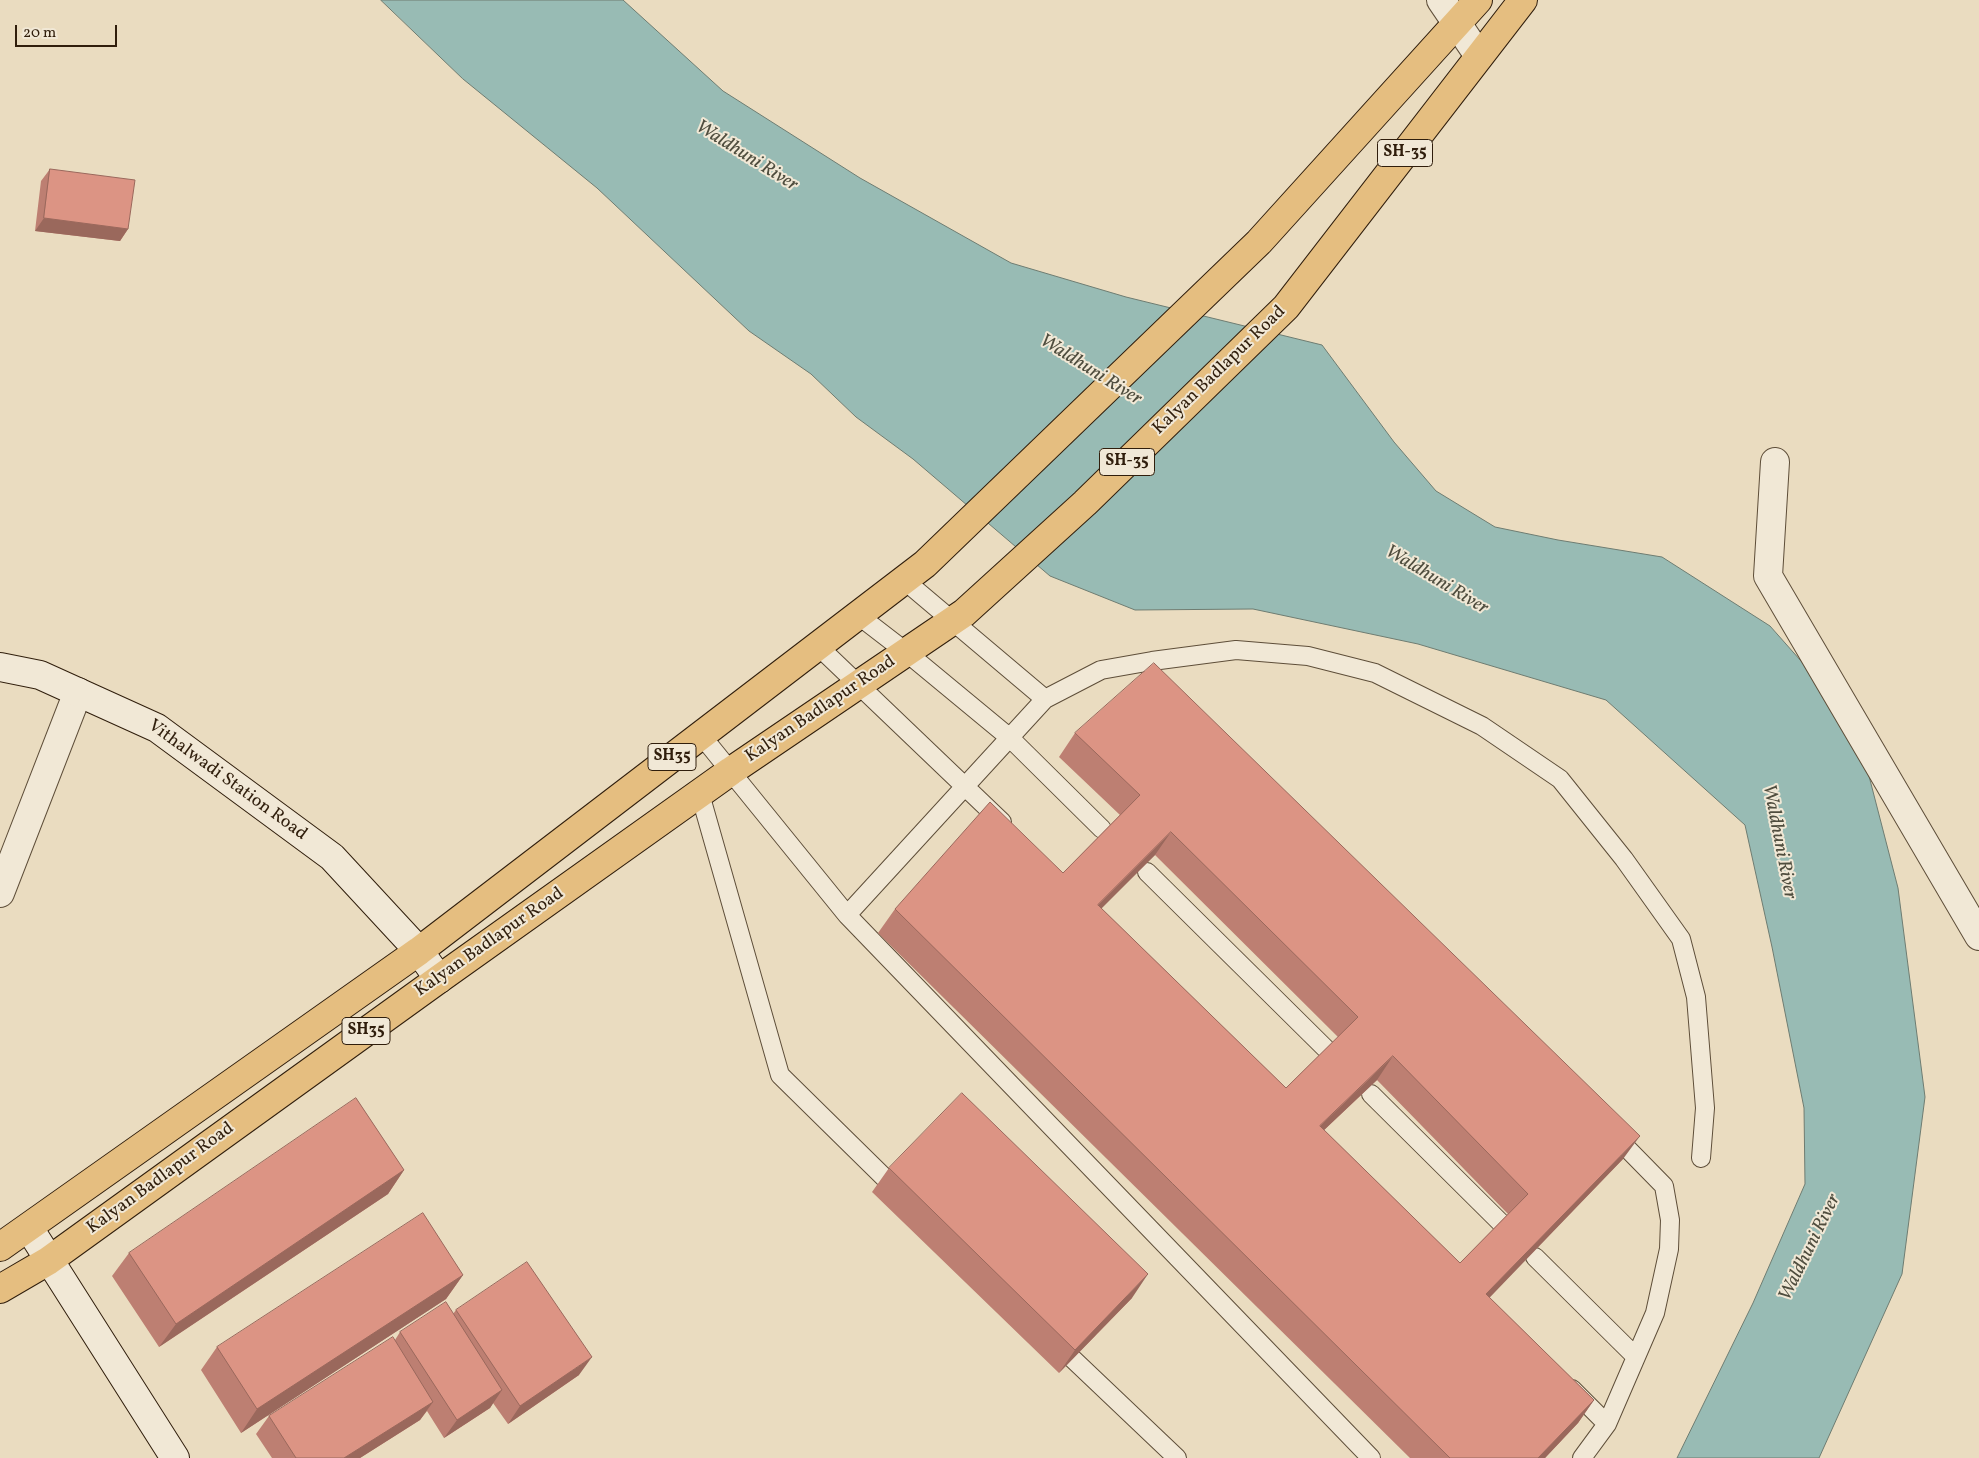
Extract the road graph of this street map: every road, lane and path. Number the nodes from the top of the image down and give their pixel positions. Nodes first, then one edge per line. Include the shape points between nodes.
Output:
1 (1441, 0) edge
2 (1478, 0) edge
3 (1523, 0) edge
4 (1458, 24) junction
5 (1479, 56) junction
6 (1775, 462) dead end
7 (914, 572) junction
8 (858, 615) junction
9 (958, 617) junction
10 (818, 646) junction
11 (906, 652) junction
12 (1152, 661) junction
13 (0, 667) edge
14 (1166, 675) edge
15 (860, 685) junction
16 (78, 692) junction
17 (1045, 699) junction
18 (701, 735) junction
19 (1010, 738) junction
20 (731, 772) junction
21 (967, 786) junction
22 (700, 794) junction
23 (1102, 830) edge
24 (1016, 835) edge
25 (1147, 872) edge
26 (0, 893) edge
27 (847, 915) junction
28 (1979, 936) edge
29 (419, 950) junction
30 (438, 979) junction
31 (1326, 1049) edge
32 (1371, 1094) edge
33 (1601, 1122) edge
34 (1701, 1158) dead end
35 (915, 1207) edge
36 (1502, 1223) edge
37 (29, 1228) junction
38 (0, 1247) edge
39 (1535, 1256) edge
40 (48, 1261) junction
41 (0, 1289) edge
42 (1042, 1329) edge
43 (1636, 1357) junction
44 (1558, 1376) edge
45 (1607, 1424) junction
46 (175, 1458) edge
47 (1177, 1458) edge
48 (1371, 1458) edge
49 (1582, 1458) edge

1 - 4 street
2 - 4 main road, Kalyan Badlapur Road / SH-35
3 - 5 main road, Kalyan Badlapur Road / SH-35
4 - 5 street
4 - 7 main road, Kalyan Badlapur Road / SH-35 via 1259,242
5 - 9 main road, Kalyan Badlapur Road / SH-35 via 1286,307 1085,503
6 - 28 street via 1768,576
7 - 8 main road, Kalyan Badlapur Road / SH35
7 - 9 lane
8 - 10 main road, Kalyan Badlapur Road / SH35
8 - 11 lane
9 - 11 main road, Kalyan Badlapur Road / SH35
9 - 17 lane
10 - 15 lane
10 - 18 main road, Kalyan Badlapur Road / SH35
11 - 15 main road, Kalyan Badlapur Road / SH35
11 - 19 lane
12 - 14 lane
12 - 17 lane via 1100,670
12 - 34 lane via 1236,650 1308,656 1375,673 1482,726 1560,779 1624,859 1681,939 1696,998 1705,1108
13 - 16 street, Vithalwadi Station Road via 40,675
15 - 20 main road, Kalyan Badlapur Road / SH35
15 - 21 lane
16 - 26 street
16 - 29 street, Vithalwadi Station Road via 157,728 332,857
17 - 19 lane
18 - 20 lane
18 - 29 main road, Kalyan Badlapur Road / SH35
19 - 21 lane
19 - 23 lane
20 - 22 main road, Kalyan Badlapur Road / SH35
20 - 27 lane
21 - 24 lane
21 - 27 lane
22 - 30 main road, Kalyan Badlapur Road / SH35
22 - 35 lane via 780,1074
25 - 31 lane
27 - 48 lane
29 - 30 street, Vithalwadi Station Road
29 - 37 main road, Kalyan Badlapur Road / SH35
30 - 40 main road, Kalyan Badlapur Road / SH35
32 - 36 lane
33 - 43 lane via 1664,1186 1670,1220 1669,1249 1655,1313
37 - 38 main road, Kalyan Badlapur Road / SH35
37 - 40 street
39 - 43 lane
40 - 41 main road, Kalyan Badlapur Road / SH35
40 - 46 street
42 - 47 lane
43 - 45 lane
44 - 45 lane
45 - 49 lane

